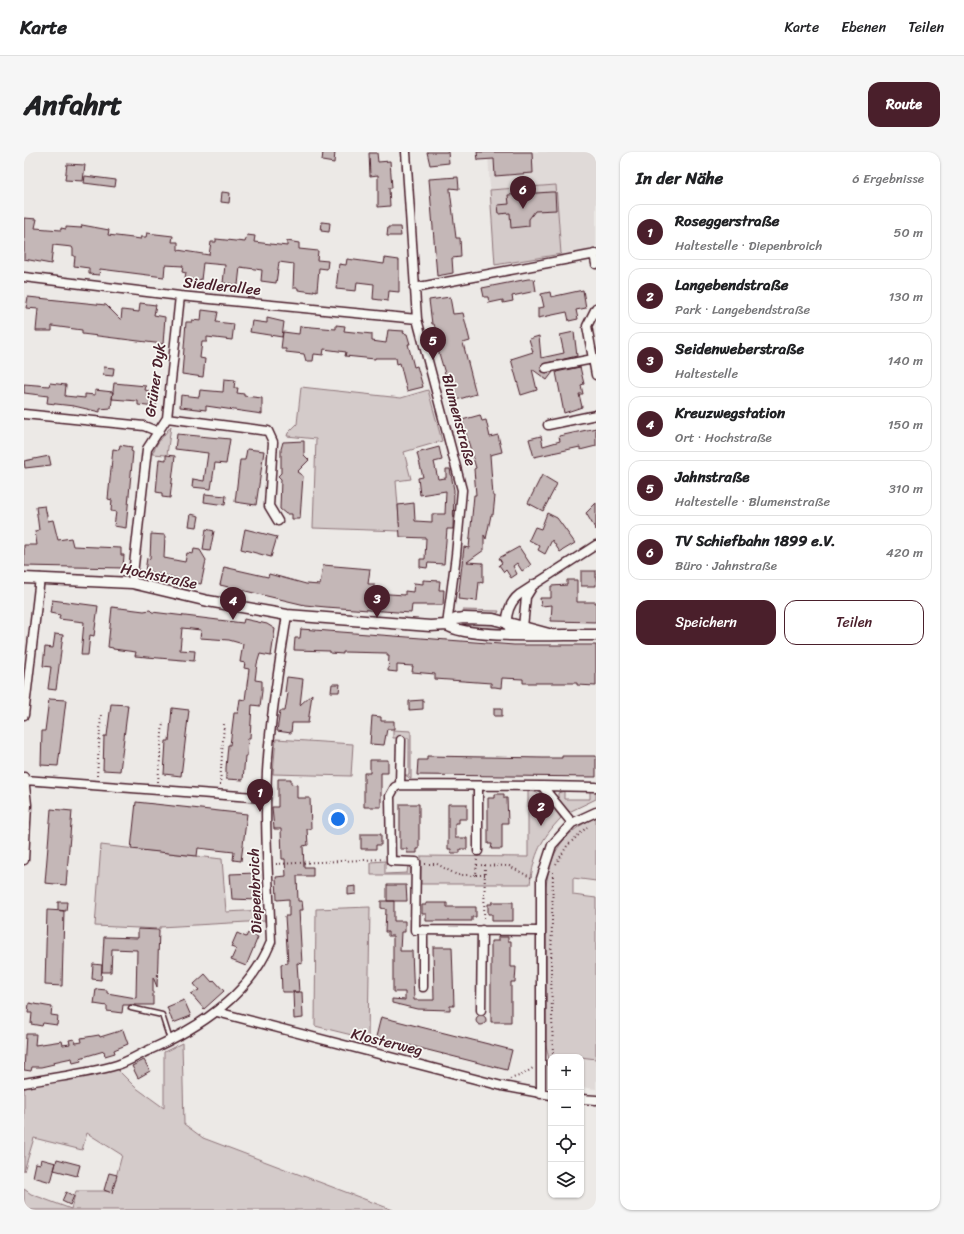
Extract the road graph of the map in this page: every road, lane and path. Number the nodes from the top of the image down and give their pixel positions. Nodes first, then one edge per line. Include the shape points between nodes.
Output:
1 (406, 152) edge
2 (595, 254) edge
3 (596, 264) edge
4 (24, 278) edge
5 (414, 288) junction
6 (180, 296) junction
7 (596, 308) edge
8 (417, 319) junction
9 (593, 359) junction
10 (546, 368) dead end
11 (596, 374) edge
12 (24, 414) edge
13 (596, 415) edge
14 (167, 418) junction
15 (548, 425) dead end
16 (159, 432) junction
17 (278, 521) dead end
18 (596, 545) edge
19 (24, 578) edge
20 (40, 578) junction
21 (132, 583) junction
22 (534, 584) junction
23 (286, 615) junction
24 (507, 622) junction
25 (447, 625) junction
26 (523, 627) junction
27 (549, 634) junction
28 (516, 635) junction
29 (596, 635) edge
30 (24, 715) edge
31 (101, 715) dead end
32 (163, 722) dead end
33 (224, 724) dead end
34 (401, 740) dead end
35 (25, 778) edge
36 (96, 785) junction
37 (400, 785) junction
38 (478, 786) junction
39 (542, 786) junction
40 (596, 787) edge
41 (158, 790) junction
42 (219, 795) junction
43 (266, 798) junction
44 (596, 812) edge
45 (572, 823) junction
46 (592, 823) dead end
47 (478, 851) dead end
48 (24, 853) edge
49 (391, 859) junction
50 (24, 860) edge
51 (269, 864) junction
52 (416, 864) junction
53 (485, 865) junction
54 (476, 875) junction
55 (485, 875) junction
56 (541, 879) junction
57 (423, 930) junction
58 (483, 930) junction
59 (541, 931) junction
60 (423, 987) dead end
61 (131, 1008) dead end
62 (481, 1010) dead end
63 (217, 1012) junction
64 (171, 1041) junction
65 (553, 1054) edge
66 (24, 1083) edge
67 (541, 1094) junction
68 (548, 1095) edge
69 (584, 1099) edge
70 (596, 1100) edge

1 - 5 street, Blumenstraße
2 - 3 street
2 - 5 street
4 - 6 street, Siedlerallee
5 - 8 street, Blumenstraße
6 - 8 street, Siedlerallee
6 - 14 street, Grüner Dyk
7 - 9 street via 587,326
8 - 25 street, Blumenstraße via 462,490
9 - 10 street
9 - 11 street
12 - 16 street via 144,426
13 - 15 street
14 - 16 street, Grüner Dyk
14 - 17 street via 268,431 273,442 269,506
16 - 21 street, Grüner Dyk via 147,449
18 - 22 street
19 - 20 street, Hochstraße
20 - 21 street, Hochstraße
20 - 30 street
21 - 23 street, Hochstraße via 208,601
22 - 24 street via 513,599
22 - 26 street via 526,597
23 - 25 street, Hochstraße via 430,626
23 - 43 street, Diepenbroich via 274,706
24 - 25 street via 464,618
24 - 26 street
24 - 28 street via 511,632
25 - 28 street via 459,630
26 - 27 street
26 - 28 street
27 - 28 street
27 - 29 street
31 - 36 path
32 - 41 path
33 - 42 path
34 - 37 street
35 - 36 street
35 - 48 street via 27,805
36 - 41 street
37 - 38 street
37 - 49 street via 395,786 390,796
38 - 39 street
38 - 47 street
39 - 40 street
39 - 45 street
41 - 42 street
42 - 43 street
43 - 51 street, Diepenbroich
44 - 45 street
45 - 56 street via 552,845
46 - 65 path via 564,850 553,871
48 - 50 street
49 - 51 path
49 - 52 street
51 - 63 street, Diepenbroich via 271,942 263,961
52 - 54 path via 437,864 457,875
52 - 57 street via 415,930
53 - 54 path via 477,865
53 - 55 path
53 - 56 path via 509,866 529,877
54 - 55 path
55 - 58 path
56 - 59 street
57 - 58 street
57 - 60 street
58 - 59 street
58 - 62 street
59 - 67 street
61 - 64 lane via 162,1015
63 - 64 street, Diepenbroich
63 - 67 street, Klosterweg
64 - 66 street, Diepenbroich via 117,1065
67 - 68 street, Klosterweg
69 - 70 street

